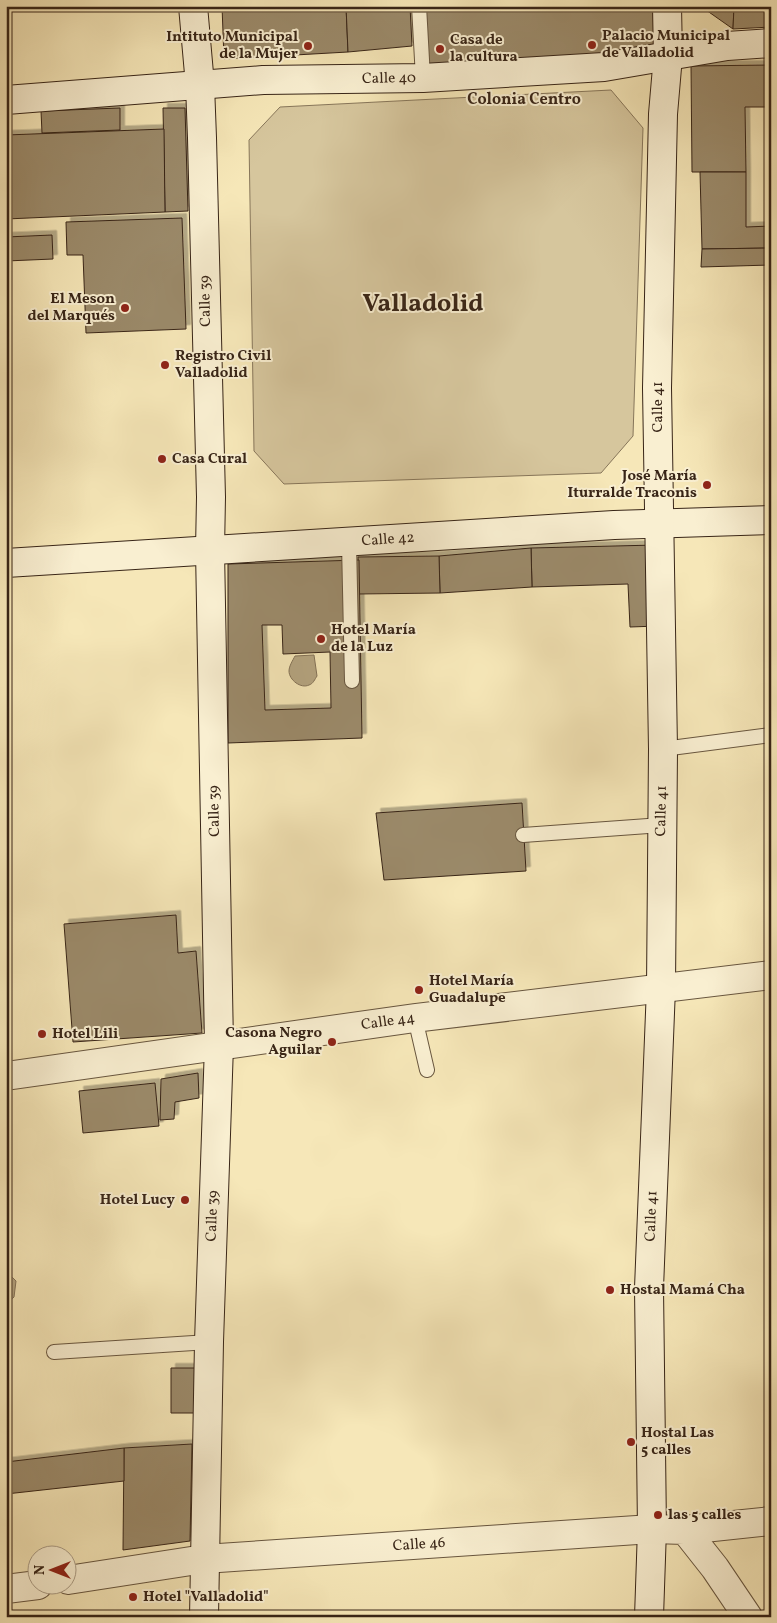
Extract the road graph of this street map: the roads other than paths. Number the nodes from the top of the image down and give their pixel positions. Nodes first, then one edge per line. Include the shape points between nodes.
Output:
1 (193, 6) edge
2 (419, 6) edge
3 (667, 6) edge
4 (771, 42) edge
5 (668, 56) junction
6 (423, 78) junction
7 (200, 85) junction
8 (6, 100) edge
9 (771, 520) edge
10 (659, 523) junction
11 (349, 543) junction
12 (210, 550) junction
13 (6, 563) edge
14 (352, 680) dead end
15 (771, 735) edge
16 (663, 749) junction
17 (662, 825) junction
18 (523, 835) dead end
19 (771, 976) edge
20 (661, 988) junction
21 (415, 1018) junction
22 (218, 1045) junction
23 (427, 1070) dead end
24 (6, 1076) edge
25 (209, 1342) junction
26 (54, 1352) dead end
27 (771, 1521) edge
28 (652, 1530) junction
29 (685, 1530) junction
30 (204, 1559) junction
31 (78, 1578) edge
32 (28, 1586) edge
33 (6, 1589) edge
34 (204, 1617) edge
35 (649, 1617) edge
36 (748, 1617) edge

1 - 7 main road, Calle 39
2 - 6 lane
3 - 5 main road, Calle 41
4 - 5 main road, Calle 40
5 - 6 main road, Calle 40 via 604,67
5 - 10 main road, Calle 41 via 663,114 657,378
6 - 7 main road, Calle 40 via 263,80
7 - 8 main road, Calle 40
7 - 12 main road, Calle 39
9 - 10 main road, Calle 42
10 - 11 main road, Calle 42
10 - 16 main road, Calle 41
11 - 12 main road, Calle 42
11 - 14 lane
12 - 13 main road, Calle 42
12 - 22 main road, Calle 39
15 - 16 lane
16 - 17 main road, Calle 41
17 - 18 lane
17 - 20 main road, Calle 41
19 - 20 main road, Calle 44
20 - 21 main road, Calle 44
20 - 28 main road, Calle 41 via 649,1288
21 - 22 main road, Calle 44
21 - 23 lane
22 - 24 main road, Calle 44
22 - 25 main road, Calle 39
25 - 26 lane
25 - 30 main road, Calle 39
27 - 29 main road, Calle 46
28 - 29 main road, Calle 46
28 - 30 main road, Calle 46
28 - 35 main road, Calle 41
29 - 36 main road
30 - 31 main road, Calle 46
30 - 34 main road, Calle 39
32 - 33 main road

